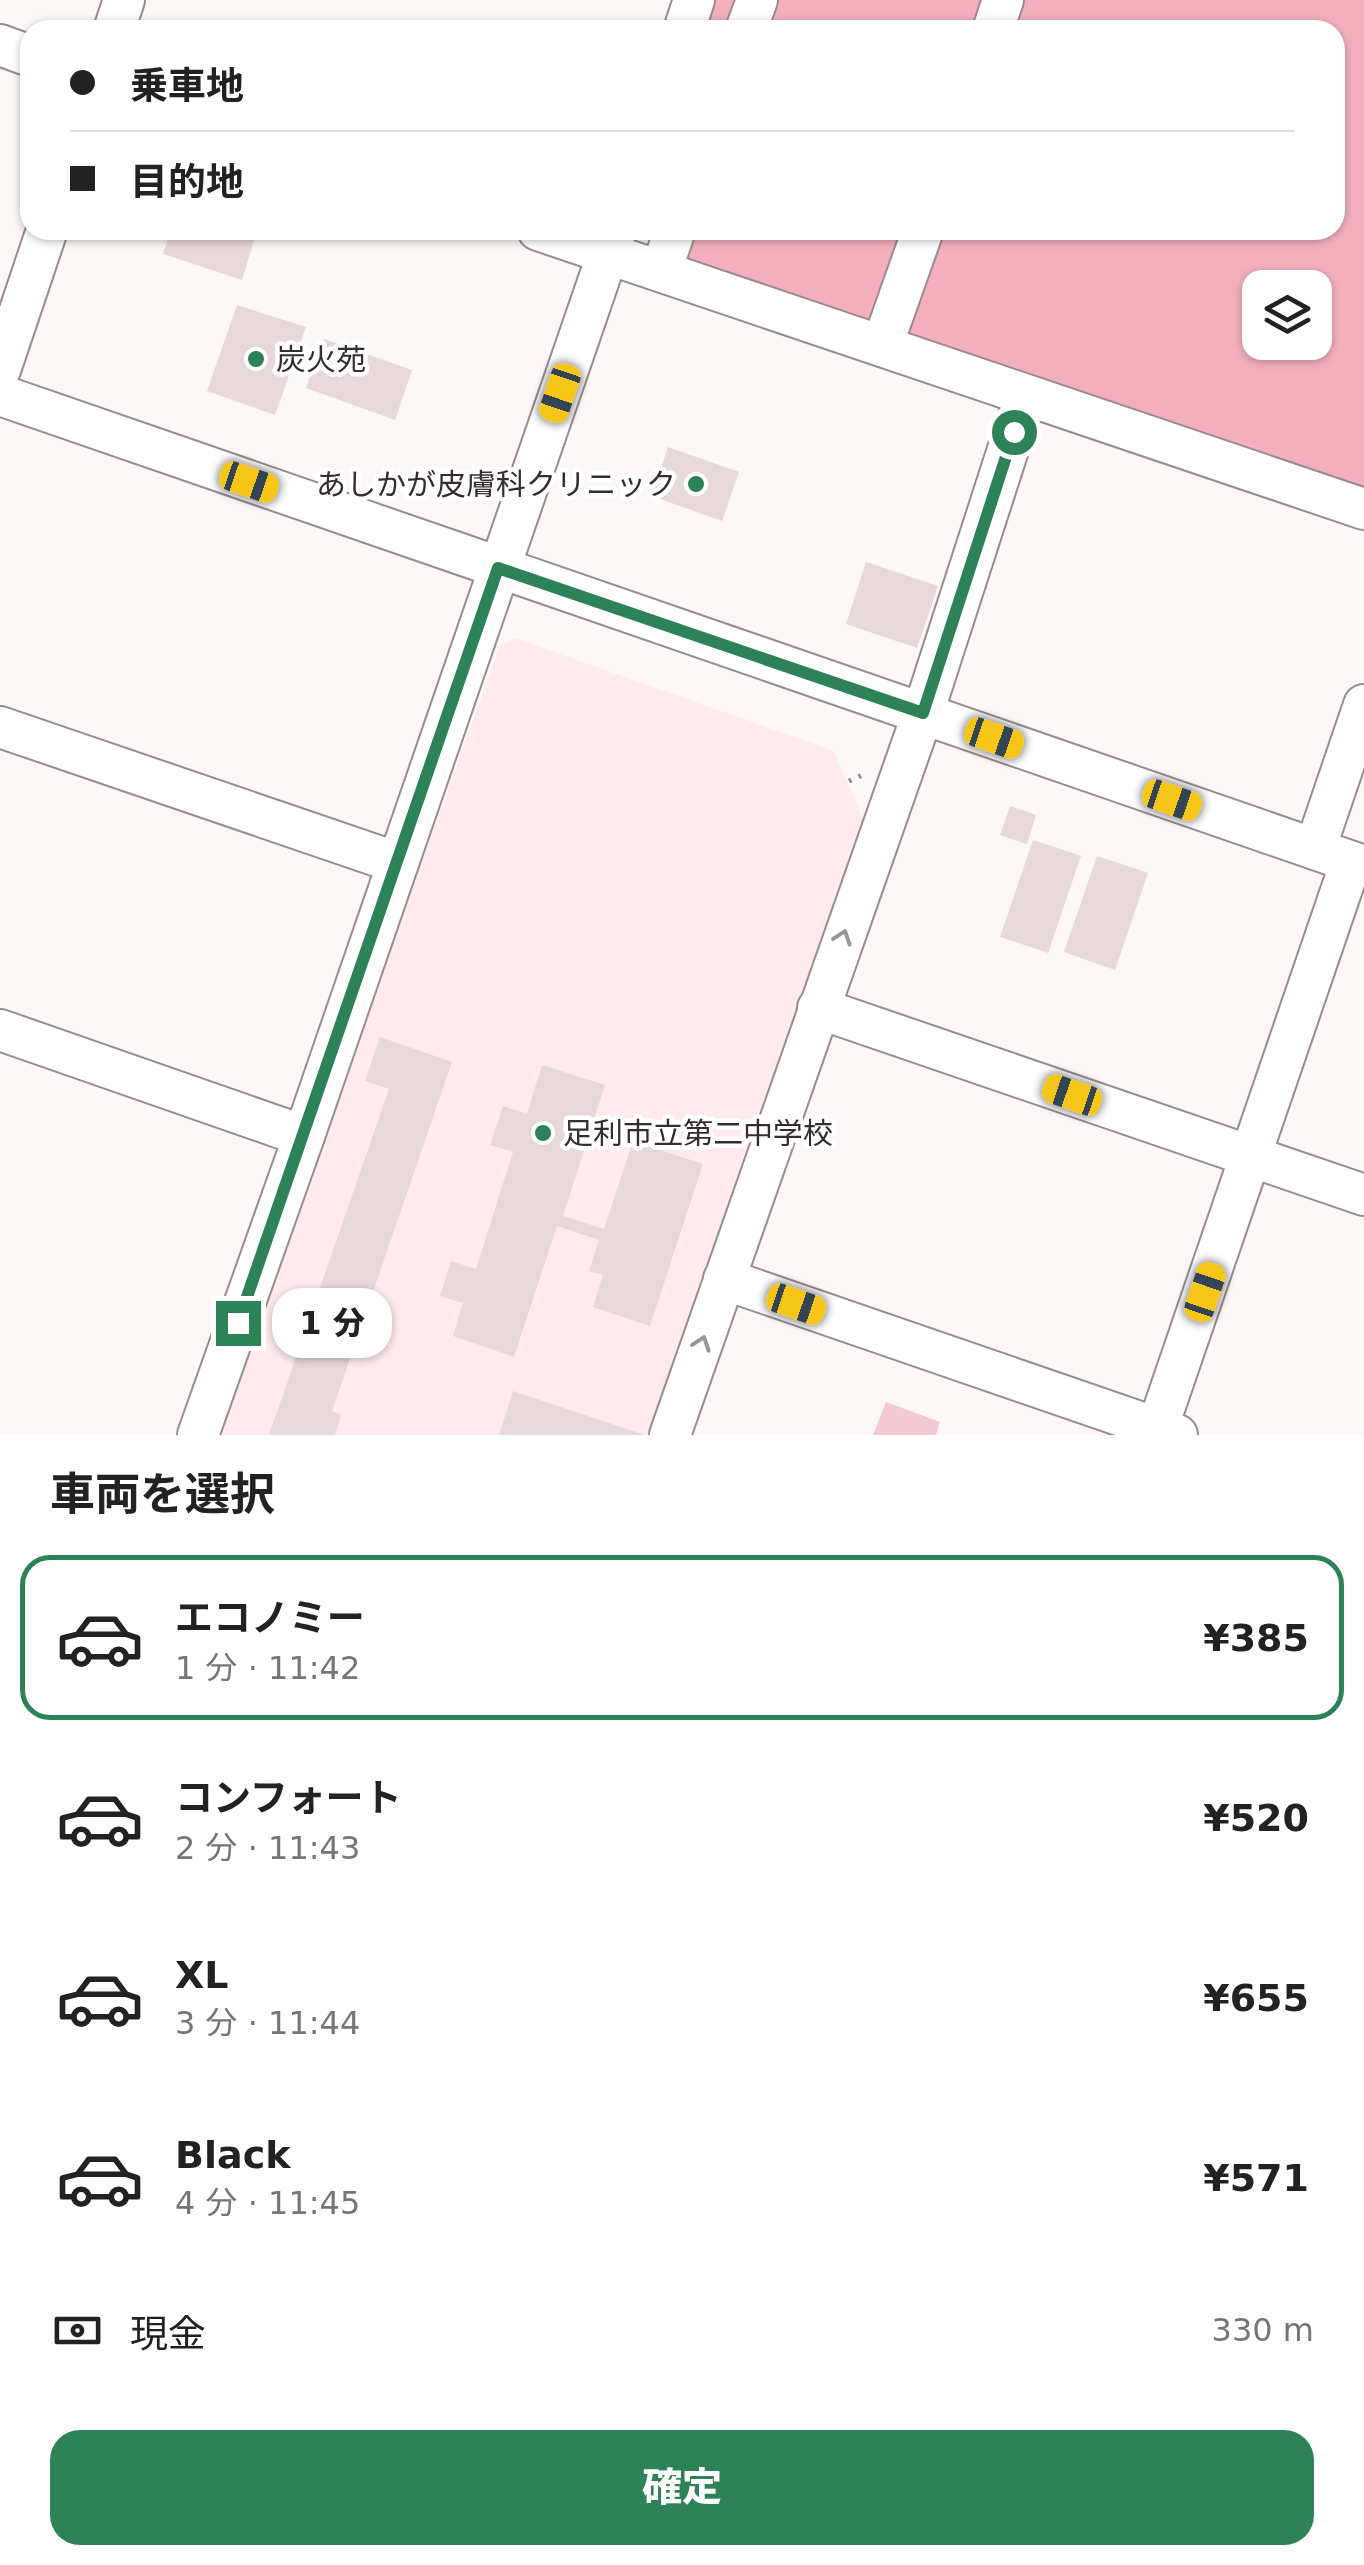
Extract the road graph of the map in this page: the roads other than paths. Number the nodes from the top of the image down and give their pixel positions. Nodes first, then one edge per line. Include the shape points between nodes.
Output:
1 (44, 240) edge
2 (672, 240) edge
3 (919, 240) edge
4 (612, 242) edge
5 (661, 271) junction
6 (882, 346) junction
7 (0, 370) edge
8 (0, 396) edge
9 (1025, 397) junction
10 (1364, 509) edge
11 (498, 568) junction
12 (1364, 705) edge
13 (923, 713) junction
14 (0, 727) edge
15 (1343, 859) edge
16 (398, 863) junction
17 (818, 1008) junction
18 (0, 1030) edge
19 (304, 1136) junction
20 (1252, 1157) junction
21 (1364, 1196) edge
22 (724, 1279) junction
23 (1163, 1433) edge
24 (198, 1435) edge
25 (670, 1435) edge

1 - 7 street
2 - 5 street
3 - 6 street
4 - 5 street
4 - 11 street
5 - 6 street
6 - 9 street
8 - 11 street
9 - 10 street
9 - 13 street
11 - 13 street
11 - 16 street
12 - 15 street
13 - 15 street
17 -> 13 street
14 - 16 street
15 - 20 street
16 - 19 street
17 - 20 street
17 - 22 street
18 - 19 street
19 - 24 street
20 - 21 street
20 - 23 street
22 - 23 street
25 -> 22 street

